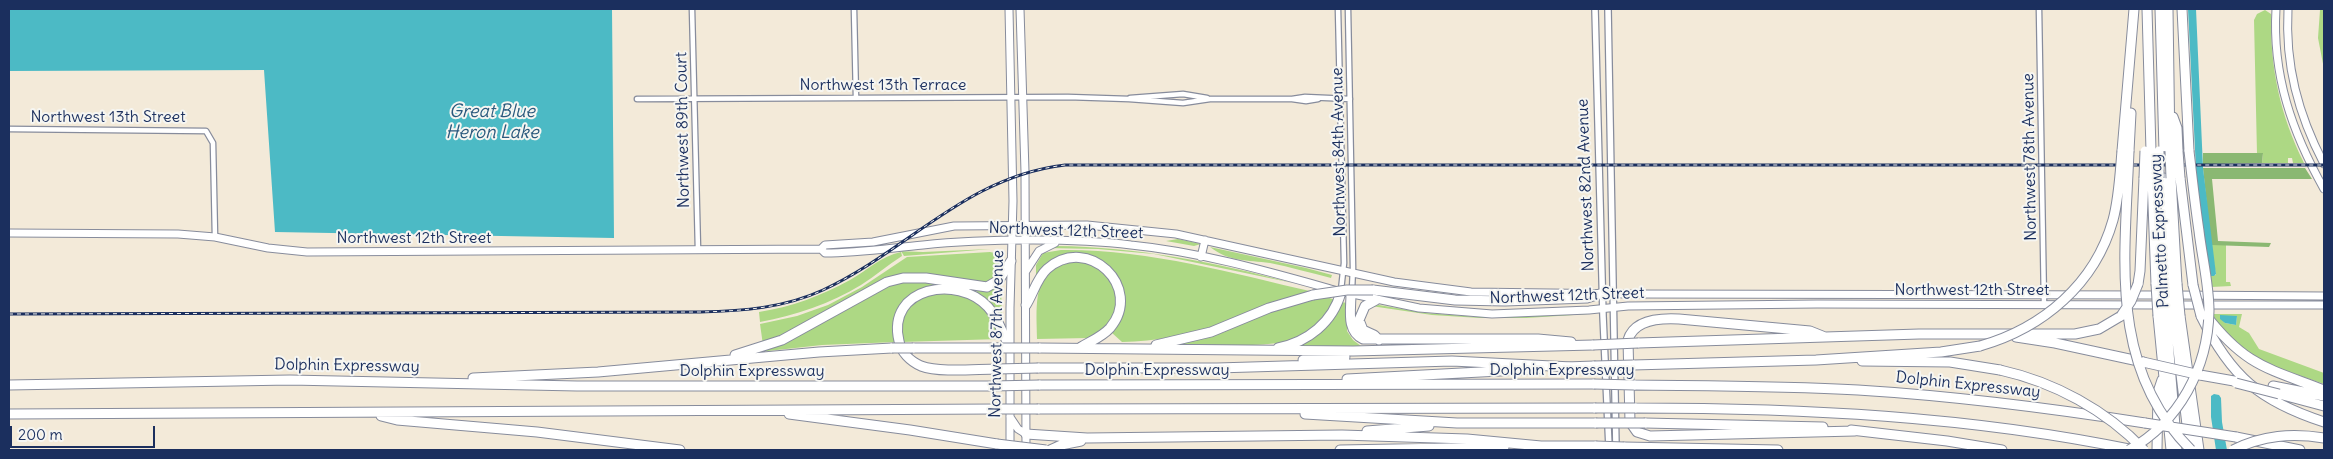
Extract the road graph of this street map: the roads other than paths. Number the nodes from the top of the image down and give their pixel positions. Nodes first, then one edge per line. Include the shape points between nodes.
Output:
1 (692, 9) edge
2 (854, 9) edge
3 (1009, 9) edge
4 (1020, 9) edge
5 (1338, 9) edge
6 (1348, 9) edge
7 (1595, 9) edge
8 (1608, 9) edge
9 (2039, 9) edge
10 (2134, 9) edge
11 (2146, 9) edge
12 (2155, 9) edge
13 (2160, 9) edge
14 (2168, 9) edge
15 (2182, 9) edge
16 (2276, 9) edge
17 (2284, 9) edge
18 (2288, 9) edge
19 (1011, 97) junction
20 (1023, 97) junction
21 (856, 98) junction
22 (637, 99) dead end
23 (694, 99) junction
24 (1129, 99) junction
25 (1210, 99) junction
26 (1340, 99) junction
27 (1350, 99) junction
28 (9, 129) edge
29 (2126, 151) junction
30 (2161, 151) junction
31 (2324, 164) edge
32 (2162, 178) junction
33 (2324, 189) edge
34 (1013, 226) junction
35 (1025, 226) junction
36 (9, 232) edge
37 (215, 237) junction
38 (1025, 240) junction
39 (1205, 240) junction
40 (1012, 241) junction
41 (1060, 241) junction
42 (820, 249) junction
43 (698, 250) junction
44 (1201, 257) junction
45 (1012, 261) junction
46 (1026, 271) junction
47 (1343, 271) junction
48 (1353, 273) junction
49 (2167, 284) junction
50 (1341, 292) junction
51 (1608, 293) junction
52 (1351, 294) junction
53 (2044, 294) junction
54 (2324, 296) edge
55 (1376, 300) junction
56 (2044, 304) junction
57 (1026, 305) junction
58 (2324, 305) edge
59 (1612, 308) junction
60 (1603, 309) junction
61 (2203, 315) junction
62 (2169, 316) junction
63 (1986, 334) junction
64 (1825, 337) junction
65 (1379, 340) junction
66 (1593, 345) junction
67 (1010, 347) junction
68 (1078, 348) junction
69 (1137, 348) junction
70 (1258, 350) junction
71 (1390, 351) junction
72 (1816, 360) junction
73 (684, 366) junction
74 (1572, 367) junction
75 (1217, 368) junction
76 (2164, 375) junction
77 (382, 381) junction
78 (2235, 382) junction
79 (9, 385) edge
80 (1264, 385) junction
81 (2324, 390) edge
82 (2324, 396) edge
83 (2324, 406) edge
84 (1260, 409) junction
85 (756, 410) junction
86 (366, 413) junction
87 (9, 414) edge
88 (1010, 417) junction
89 (2324, 422) edge
90 (1457, 423) junction
91 (1856, 431) junction
92 (1026, 434) junction
93 (1342, 435) junction
94 (1087, 438) junction
95 (2324, 438) edge
96 (1541, 446) junction
97 (1025, 448) edge
98 (1620, 448) edge
99 (680, 450) edge
100 (1010, 450) edge
101 (1046, 450) edge
102 (1050, 450) edge
103 (1340, 450) edge
104 (1609, 450) edge
105 (1778, 450) edge
106 (2002, 450) edge
107 (2129, 450) edge
108 (2134, 450) edge
109 (2144, 450) edge
110 (2157, 450) edge
111 (2171, 450) edge
112 (2177, 450) edge
113 (2191, 450) edge
114 (2198, 450) edge
115 (2233, 450) edge
116 (2300, 450) edge

1 - 23 street, Northwest 89th Court
2 - 21 street
3 - 19 main road, Northwest 87th Avenue
4 - 20 main road, Northwest 87th Avenue
5 - 26 street, Northwest 84th Avenue
6 - 27 street, Northwest 84th Avenue
7 - 51 street, Northwest 82nd Avenue
8 - 51 street, Northwest 82nd Avenue
9 - 53 street, Northwest 78th Avenue
10 - 29 highway
11 - 30 highway, Palmetto Expressway via 2151,139
12 - 30 highway
13 - 30 highway
14 - 30 highway, Palmetto Expressway via 2170,104
15 - 107 highway, bridge via 2189,151 2209,310 2205,344 2191,385 2175,411 2159,428
16 - 33 main road via 2277,59 2284,97 2297,137
17 - 18 street
18 - 31 main road via 2288,53 2294,92
19 - 20 street, Northwest 13th Terrace
19 - 21 street, Northwest 13th Terrace
19 - 34 main road, Northwest 87th Avenue
20 - 24 street, Northwest 13th Terrace
20 - 35 main road, Northwest 87th Avenue
21 - 23 street, Northwest 13th Terrace
22 - 23 street, Northwest 13th Terrace
23 - 43 street, Northwest 89th Court
24 - 25 street, Northwest 13th Terrace via 1183,103
24 - 25 street, Northwest 13th Terrace via 1183,94
25 - 26 street, Northwest 13th Terrace
26 - 27 street, Northwest 13th Terrace
26 - 47 street, Northwest 84th Avenue
27 - 48 street, Northwest 84th Avenue
28 - 37 street, Northwest 13th Street via 206,131 213,143
29 - 72 highway, bridge via 2114,219 2099,255 2068,298 2037,321 1980,346 1940,352
29 - 113 highway, bridge via 2126,302 2135,357 2147,389 2169,426
30 - 32 highway, Palmetto Expressway, bridge
30 - 32 highway, bridge
32 - 49 highway, Palmetto Expressway
32 - 49 highway, Palmetto Expressway
32 - 61 highway, bridge
32 - 63 highway, bridge via 2138,284 2121,316 2104,327 2085,333
34 - 35 main road, Northwest 12th Street
34 - 40 main road, Northwest 87th Avenue
34 - 42 main road, Northwest 12th Street via 945,227 882,241 825,245
35 - 38 main road, Northwest 87th Avenue
35 - 39 main road, Northwest 12th Street via 1120,227
36 - 37 main road, Northwest 12th Street
37 - 43 main road, Northwest 12th Street via 307,252
38 - 40 main road, Northwest 12th Street
38 - 41 main road, Northwest 12th Street
38 - 46 main road, Northwest 87th Avenue
39 - 44 main road
39 - 47 main road, Northwest 12th Street
40 - 42 main road, Northwest 12th Street via 940,243 848,253 825,253
40 - 45 main road, Northwest 87th Avenue
41 - 44 main road, Northwest 12th Street via 1131,244
41 - 46 main road via 1041,249
42 - 43 main road, Northwest 12th Street
44 - 50 main road, Northwest 12th Street
45 - 67 main road, Northwest 87th Avenue
45 - 73 highway via 1000,280 989,286 920,278 887,282 782,340 750,352 695,361
46 - 57 main road, Northwest 87th Avenue
47 - 48 main road, Northwest 12th Street
47 - 50 street, Northwest 84th Avenue
48 - 51 main road, Northwest 12th Street via 1411,285 1471,292
48 - 52 street, Northwest 84th Avenue
49 - 62 highway, Palmetto Expressway, bridge
49 - 62 highway, Palmetto Expressway, bridge
50 - 52 main road, Northwest 12th Street
50 - 70 highway via 1328,318 1309,336 1287,346
51 - 53 main road, Northwest 12th Street
51 - 59 street, Northwest 82nd Avenue
51 - 60 street, Northwest 82nd Avenue
51 - 69 highway, bridge via 1587,298 1496,301 1347,290 1313,295 1269,308 1211,332
52 - 55 main road, Northwest 12th Street
52 - 65 highway via 1351,322 1355,334 1363,339
53 - 54 main road, Northwest 12th Street
53 - 56 street, Northwest 78th Avenue
55 - 60 main road, Northwest 12th Street via 1439,311 1483,313
55 - 65 highway via 1365,306 1359,320 1364,330
56 - 58 main road, Northwest 12th Street
56 - 59 main road, Northwest 12th Street
57 - 68 highway via 1042,274 1060,261 1091,259 1104,267 1114,278 1119,291 1118,314 1104,334
57 - 92 main road, Northwest 87th Avenue
59 - 60 main road, Northwest 12th Street
59 - 98 street, Northwest 82nd Avenue
60 - 104 street, Northwest 82nd Avenue
61 - 81 highway via 2251,361
61 - 89 highway via 2214,343 2228,363 2263,396 2292,412
62 - 76 highway, Palmetto Expressway
62 - 112 highway
62 - 113 highway
62 - 114 highway, Palmetto Expressway
63 - 64 highway
63 - 78 highway, bridge via 2055,343
64 - 66 highway, bridge
64 - 91 highway via 1810,331 1675,319 1645,322 1633,330 1628,340 1630,422 1637,432 1650,436
65 - 66 highway via 1538,338
66 - 71 highway
67 - 75 highway, bridge via 990,308 965,292 930,290 904,307 897,324 903,351 915,363 930,368
67 - 88 main road, Northwest 87th Avenue
68 - 69 highway
68 - 73 highway, bridge via 833,350
69 - 70 highway
70 - 71 highway
71 - 75 highway
72 - 74 highway, bridge
72 - 109 highway, bridge via 1950,362 2000,370 2044,384 2086,405 2118,426
73 - 77 highway
74 - 75 highway via 1442,361
74 - 80 highway
76 - 110 highway via 2158,392
76 - 111 highway, Palmetto Expressway
77 - 79 highway, Dolphin Expressway
77 - 80 highway, Dolphin Expressway, bridge via 577,386
78 - 82 highway, bridge
78 - 83 highway, bridge
80 - 116 highway, Dolphin Expressway, bridge via 1594,384 1900,393 2063,410
84 - 85 highway, bridge
84 - 90 highway via 1336,417
84 - 108 highway, bridge via 1789,410 2004,428
85 - 86 highway
85 - 101 highway, bridge
86 - 87 highway
86 - 99 highway via 397,420 537,432
88 - 92 main road
88 - 100 main road, Northwest 87th Avenue
90 - 91 highway, bridge via 1782,425
90 - 93 highway
91 - 106 highway
92 - 94 highway
92 - 97 main road, Northwest 87th Avenue
93 - 94 highway
93 - 96 highway via 1467,439
94 - 102 highway
95 - 115 highway, bridge via 2277,435
96 - 98 highway, bridge
96 - 103 highway
98 - 105 highway

